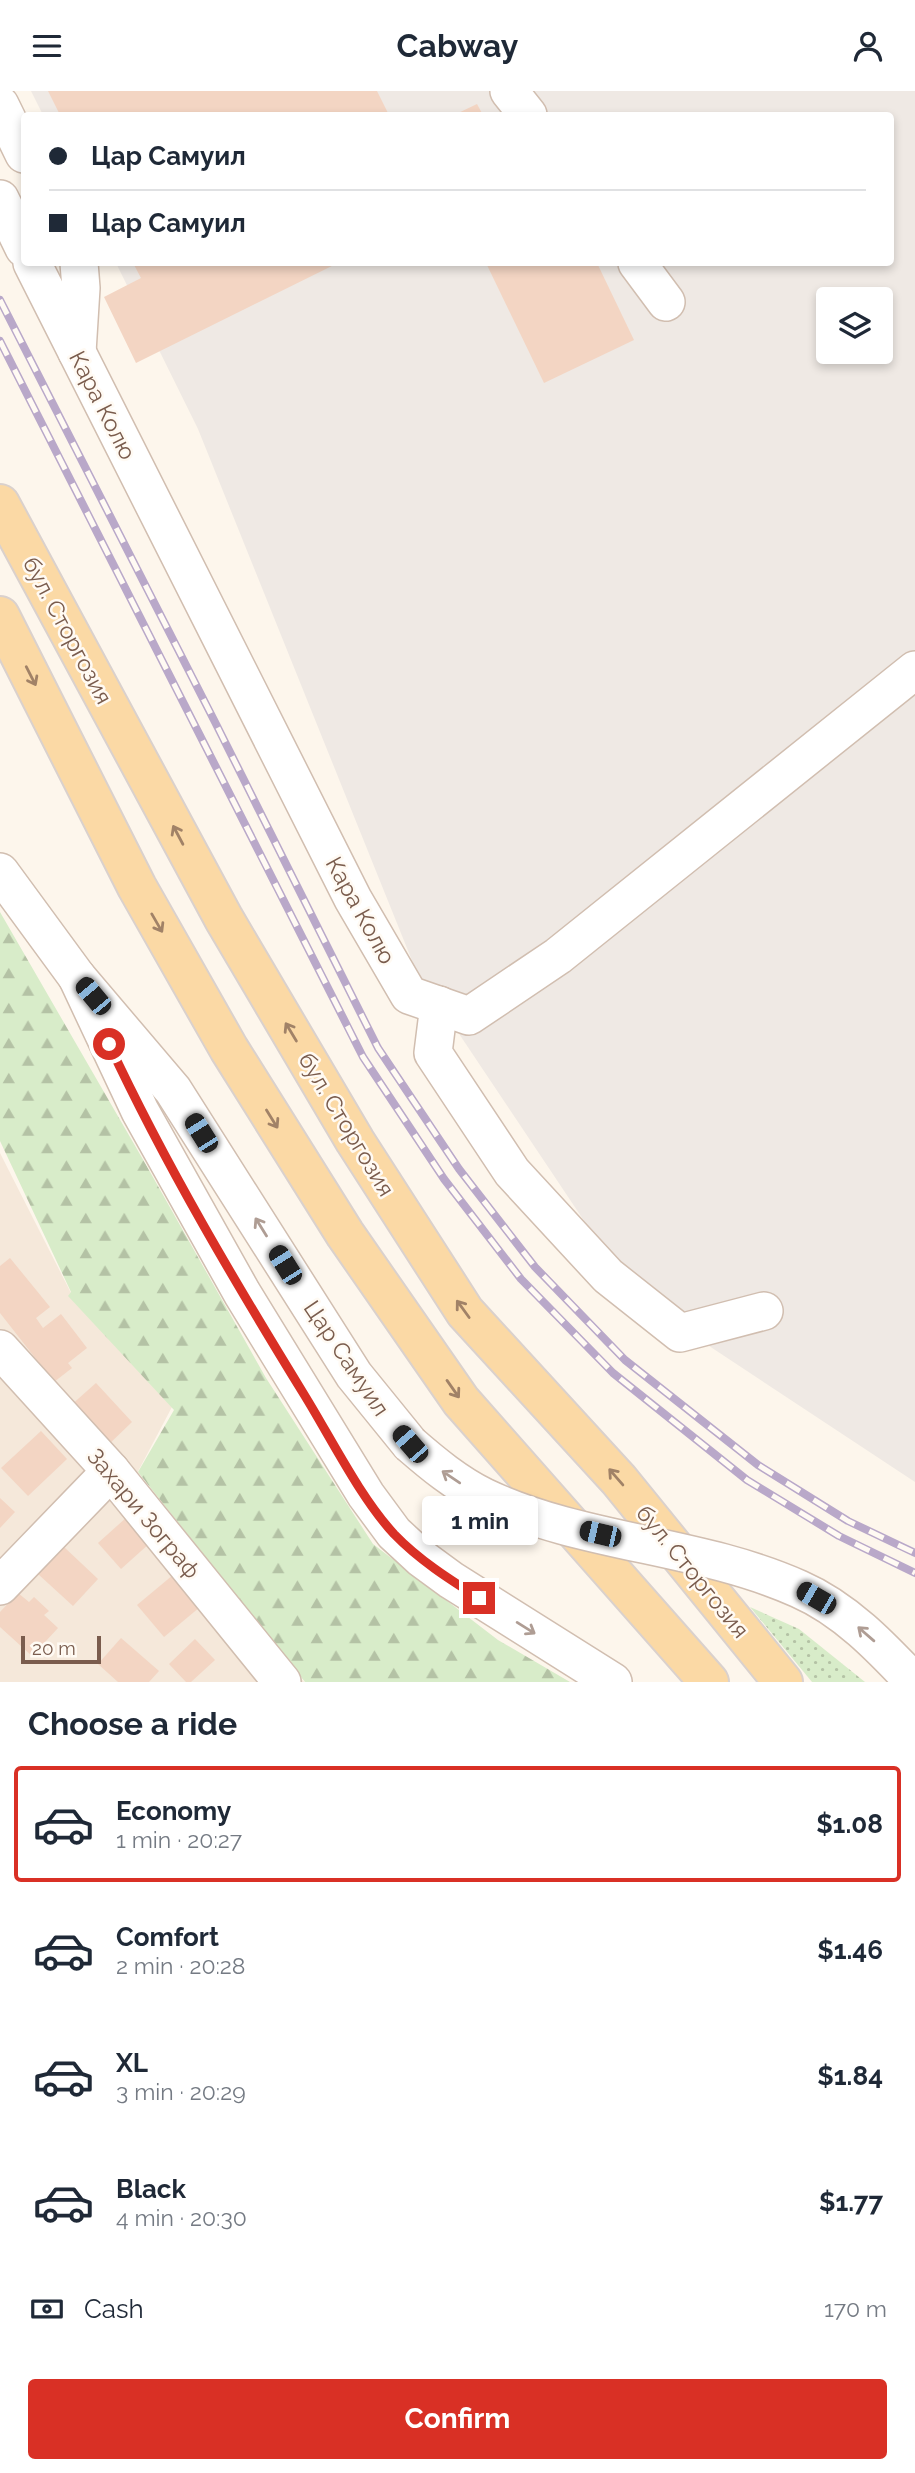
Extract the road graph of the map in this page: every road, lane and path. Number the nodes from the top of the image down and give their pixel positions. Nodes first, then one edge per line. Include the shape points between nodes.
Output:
1 (509, 91) edge
2 (0, 105) edge
3 (526, 112) edge
4 (21, 148) edge
5 (0, 199) edge
6 (21, 242) edge
7 (33, 266) edge
8 (80, 266) edge
9 (639, 266) edge
10 (666, 302) dead end
11 (77, 354) junction
12 (0, 504) edge
13 (0, 616) edge
14 (915, 670) edge
15 (0, 872) edge
16 (78, 977) junction
17 (439, 1005) junction
18 (764, 1311) dead end
19 (0, 1349) edge
20 (111, 1471) junction
21 (0, 1586) edge
22 (282, 1682) edge
23 (612, 1682) edge
24 (709, 1682) edge
25 (783, 1682) edge
26 (915, 1682) edge

1 - 3 street
2 - 4 street
5 - 6 street
7 - 11 street, Кара Колю
8 - 11 street
9 - 10 street
11 - 17 street, Кара Колю via 353,899 409,995
25 -> 12 main road, бул. Сторгозия via 619,1480 465,1312 355,1141 224,919
13 -> 24 main road via 137,887 229,1049 345,1234 461,1401
14 - 17 street, Кара Колю via 558,956 469,1016
15 - 16 street, Цар Самуил
16 -> 23 street, Цар Самуил via 140,1111 242,1293 394,1533 451,1580
26 -> 16 street, Цар Самуил, bridge via 859,1627 800,1589 516,1510 457,1481 410,1444 355,1375 173,1090
17 - 18 street via 433,1053 512,1172 608,1276 680,1333
19 - 20 street, Захари Зограф
20 - 21 street
20 - 22 street, Захари Зограф

